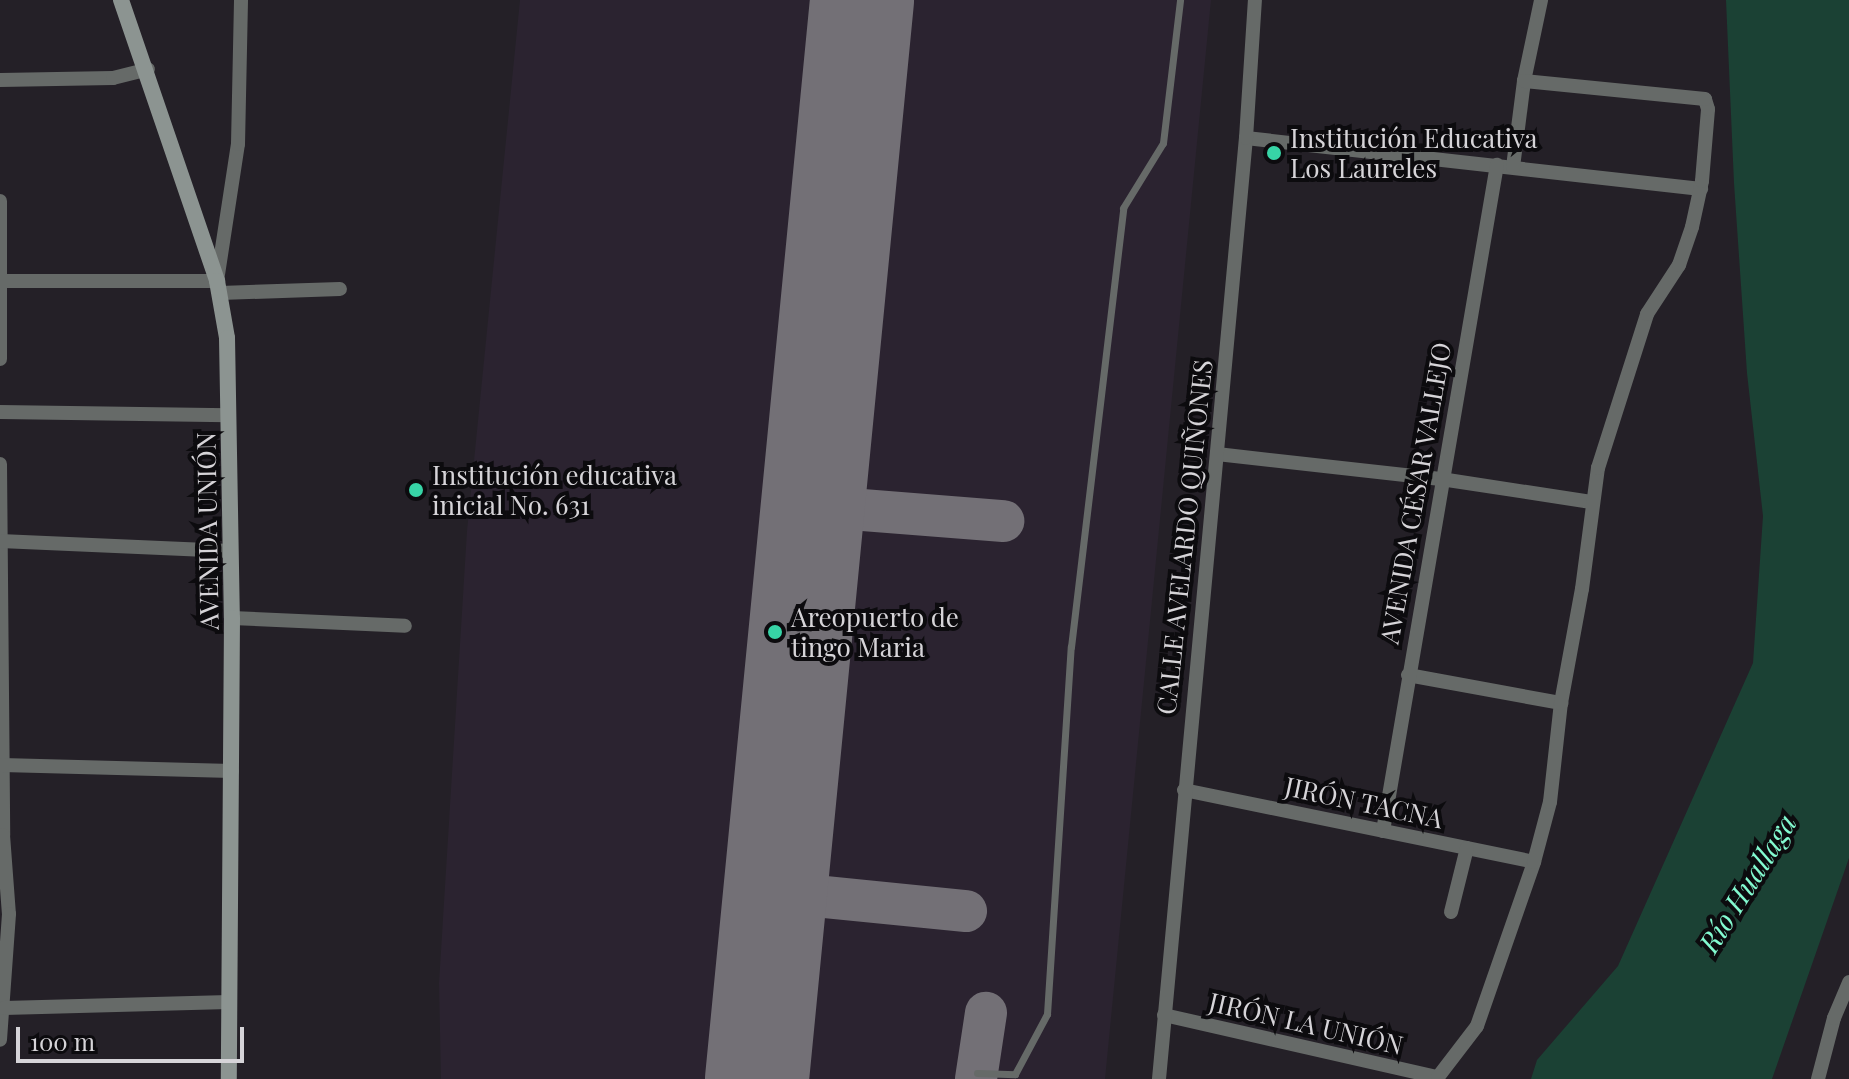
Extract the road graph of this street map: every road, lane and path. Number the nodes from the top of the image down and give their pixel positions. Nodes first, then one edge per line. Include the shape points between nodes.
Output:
1 (121, 0) edge
2 (241, 0) edge
3 (1180, 0) edge
4 (1255, 0) edge
5 (1541, 0) edge
6 (148, 69) junction
7 (0, 80) edge
8 (1524, 81) junction
9 (1246, 138) junction
10 (1497, 165) junction
11 (1513, 167) junction
12 (1701, 189) junction
13 (0, 201) edge
14 (0, 281) edge
15 (218, 287) junction
16 (340, 289) dead end
17 (0, 359) edge
18 (0, 412) edge
19 (229, 415) junction
20 (1217, 454) junction
21 (0, 464) edge
22 (1441, 479) junction
23 (1591, 502) junction
24 (0, 541) edge
25 (230, 551) junction
26 (232, 618) junction
27 (405, 626) dead end
28 (1408, 675) junction
29 (1561, 703) junction
30 (2, 765) junction
31 (232, 771) junction
32 (1184, 790) junction
33 (1383, 831) junction
34 (1467, 848) junction
35 (1534, 862) junction
36 (1451, 912) dead end
37 (1849, 982) edge
38 (229, 1002) junction
39 (4, 1008) junction
40 (1164, 1015) junction
41 (0, 1040) edge
42 (977, 1073) dead end
43 (229, 1079) edge
44 (1159, 1079) edge
45 (1818, 1079) edge

1 - 6 main road, AVENIDA UNIÓN
2 - 15 street via 238,144
3 - 42 lane via 1163,143 1123,208 1071,647 1047,1014 1015,1074
4 - 9 street, CALLE AVELARDO QUIÑONES
5 - 8 street
6 - 7 street via 113,78
6 - 15 main road, AVENIDA UNIÓN
8 - 11 street
8 - 12 street via 1705,99
9 - 10 street
9 - 20 street, CALLE AVELARDO QUIÑONES
10 - 11 street
10 - 22 street, AVENIDA CÉSAR VALLEJO
11 - 12 street
12 - 23 street via 1679,265 1647,314
13 - 14 street
14 - 15 street
14 - 17 street
15 - 16 street
15 - 19 main road, AVENIDA UNIÓN via 229,366
18 - 19 street
19 - 25 main road, AVENIDA UNIÓN
20 - 22 street
20 - 32 street, CALLE AVELARDO QUIÑONES
21 - 24 street
22 - 23 street
22 - 28 street, AVENIDA CÉSAR VALLEJO
23 - 29 street
24 - 25 street
24 - 30 street
25 - 26 main road, AVENIDA UNIÓN
26 - 27 street
26 - 31 main road, AVENIDA UNIÓN
28 - 29 street
28 - 33 street, AVENIDA CÉSAR VALLEJO
29 - 35 street via 1550,802
30 - 31 street
30 - 39 street via 9,914
31 - 38 main road, AVENIDA UNIÓN
32 - 33 street, JIRÓN TACNA
32 - 40 street, CALLE AVELARDO QUIÑONES
33 - 34 street, JIRÓN TACNA
34 - 35 street, JIRÓN TACNA
34 - 36 street
35 - 40 street, JIRÓN LA UNIÓN via 1477,1026 1438,1077
37 - 45 street
38 - 39 street
38 - 43 main road, AVENIDA UNIÓN
39 - 41 street
40 - 44 street, CALLE AVELARDO QUIÑONES

